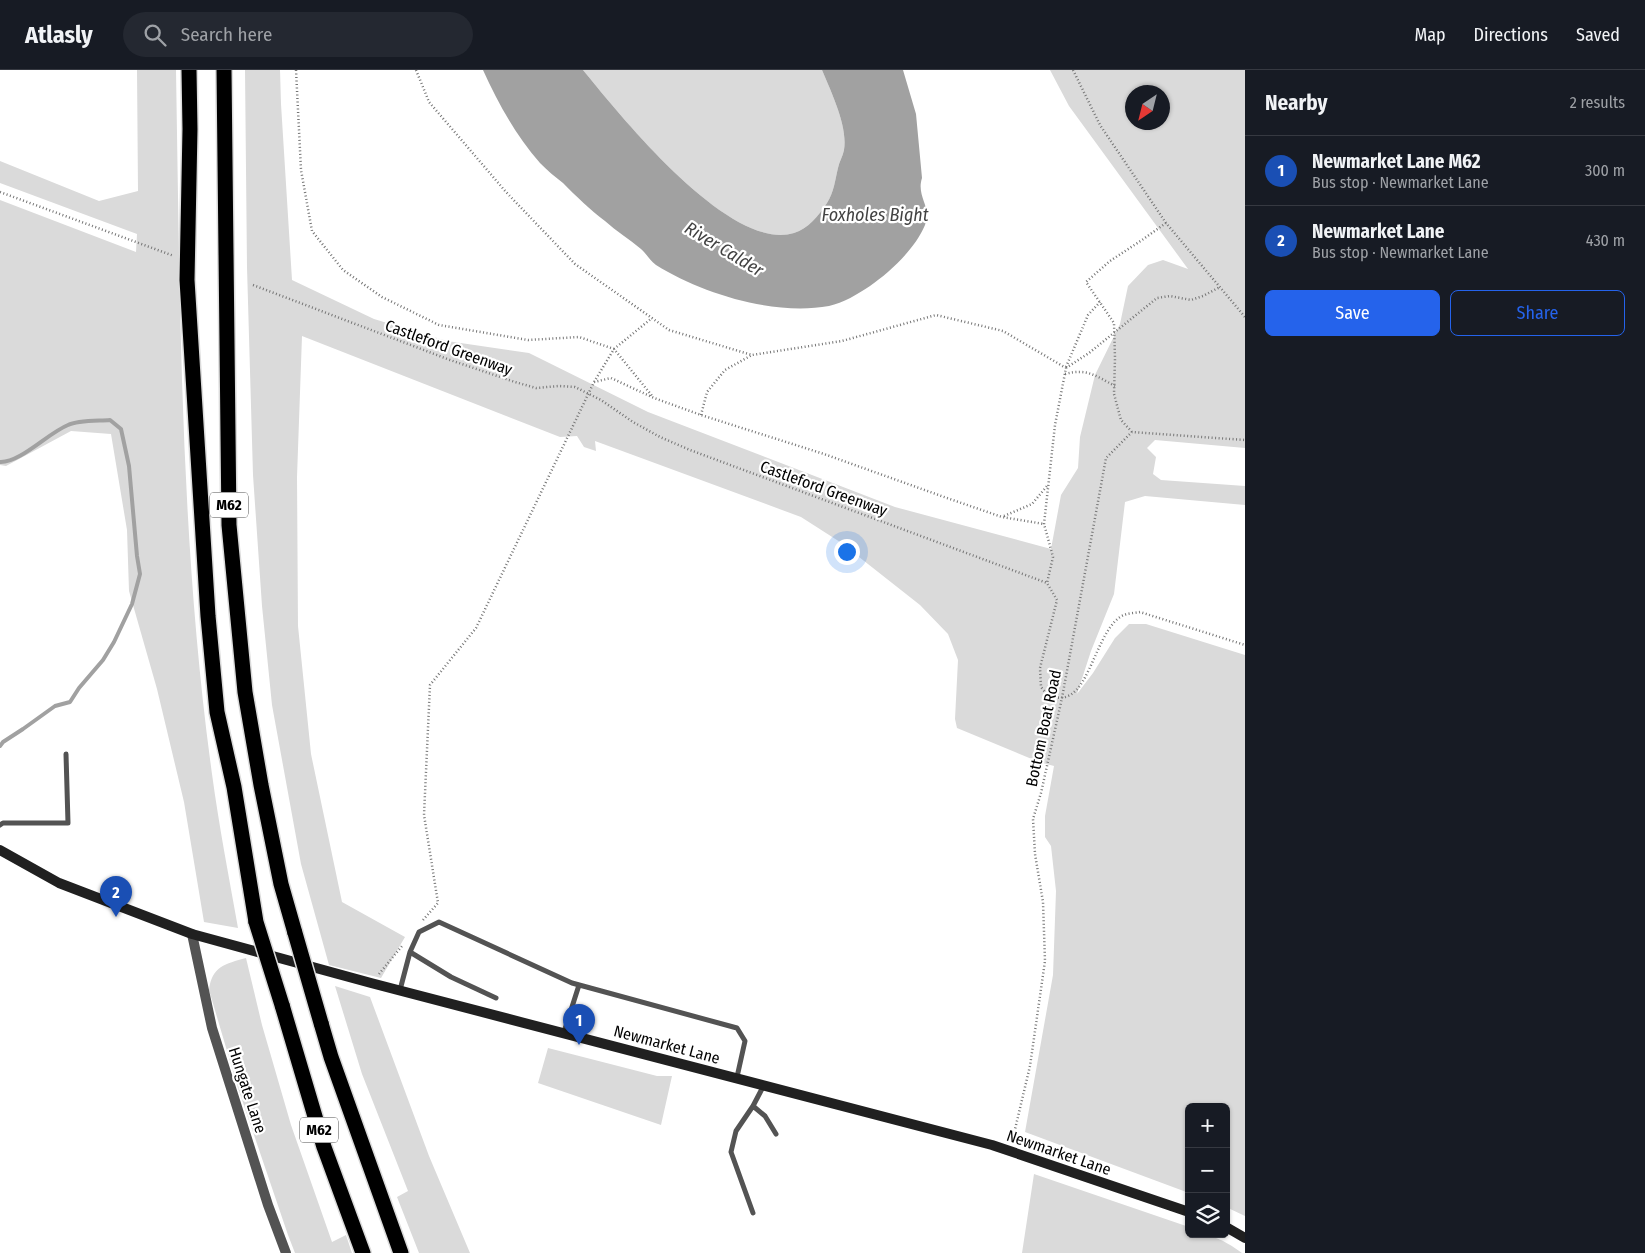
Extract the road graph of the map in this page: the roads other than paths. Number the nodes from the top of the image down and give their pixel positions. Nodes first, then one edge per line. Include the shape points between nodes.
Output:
1 (189, 70) edge
2 (224, 70) edge
3 (66, 754) dead end
4 (0, 825) edge
5 (0, 850) edge
6 (192, 934) junction
7 (410, 952) junction
8 (579, 985) junction
9 (400, 990) junction
10 (496, 998) dead end
11 (564, 1032) junction
12 (737, 1077) junction
13 (764, 1084) junction
14 (753, 1106) junction
15 (776, 1134) dead end
16 (1185, 1211) edge
17 (753, 1213) dead end
18 (1230, 1229) edge
19 (1245, 1238) edge
20 (286, 1253) edge
21 (363, 1253) edge
22 (401, 1253) edge

1 - 21 highway, M62, bridge via 187,280 217,712 234,787 256,922 324,1147
2 - 22 highway, M62, bridge via 229,524 245,692 281,884 331,1058
3 - 4 lane via 68,823
5 - 6 main road, Newmarket Lane via 59,883
6 - 9 main road, Newmarket Lane
6 - 20 street, Hungate Lane via 212,1028
7 - 8 lane via 419,932 439,922
7 - 9 lane
7 - 10 lane via 451,977
8 - 11 lane
8 - 12 lane via 737,1028 745,1041
9 - 11 main road, Newmarket Lane
11 - 12 main road, Newmarket Lane
12 - 13 main road, Newmarket Lane
13 - 14 lane
13 - 16 main road, Newmarket Lane via 1010,1151
14 - 15 lane via 765,1116
14 - 17 lane via 736,1131 731,1152
18 - 19 main road

